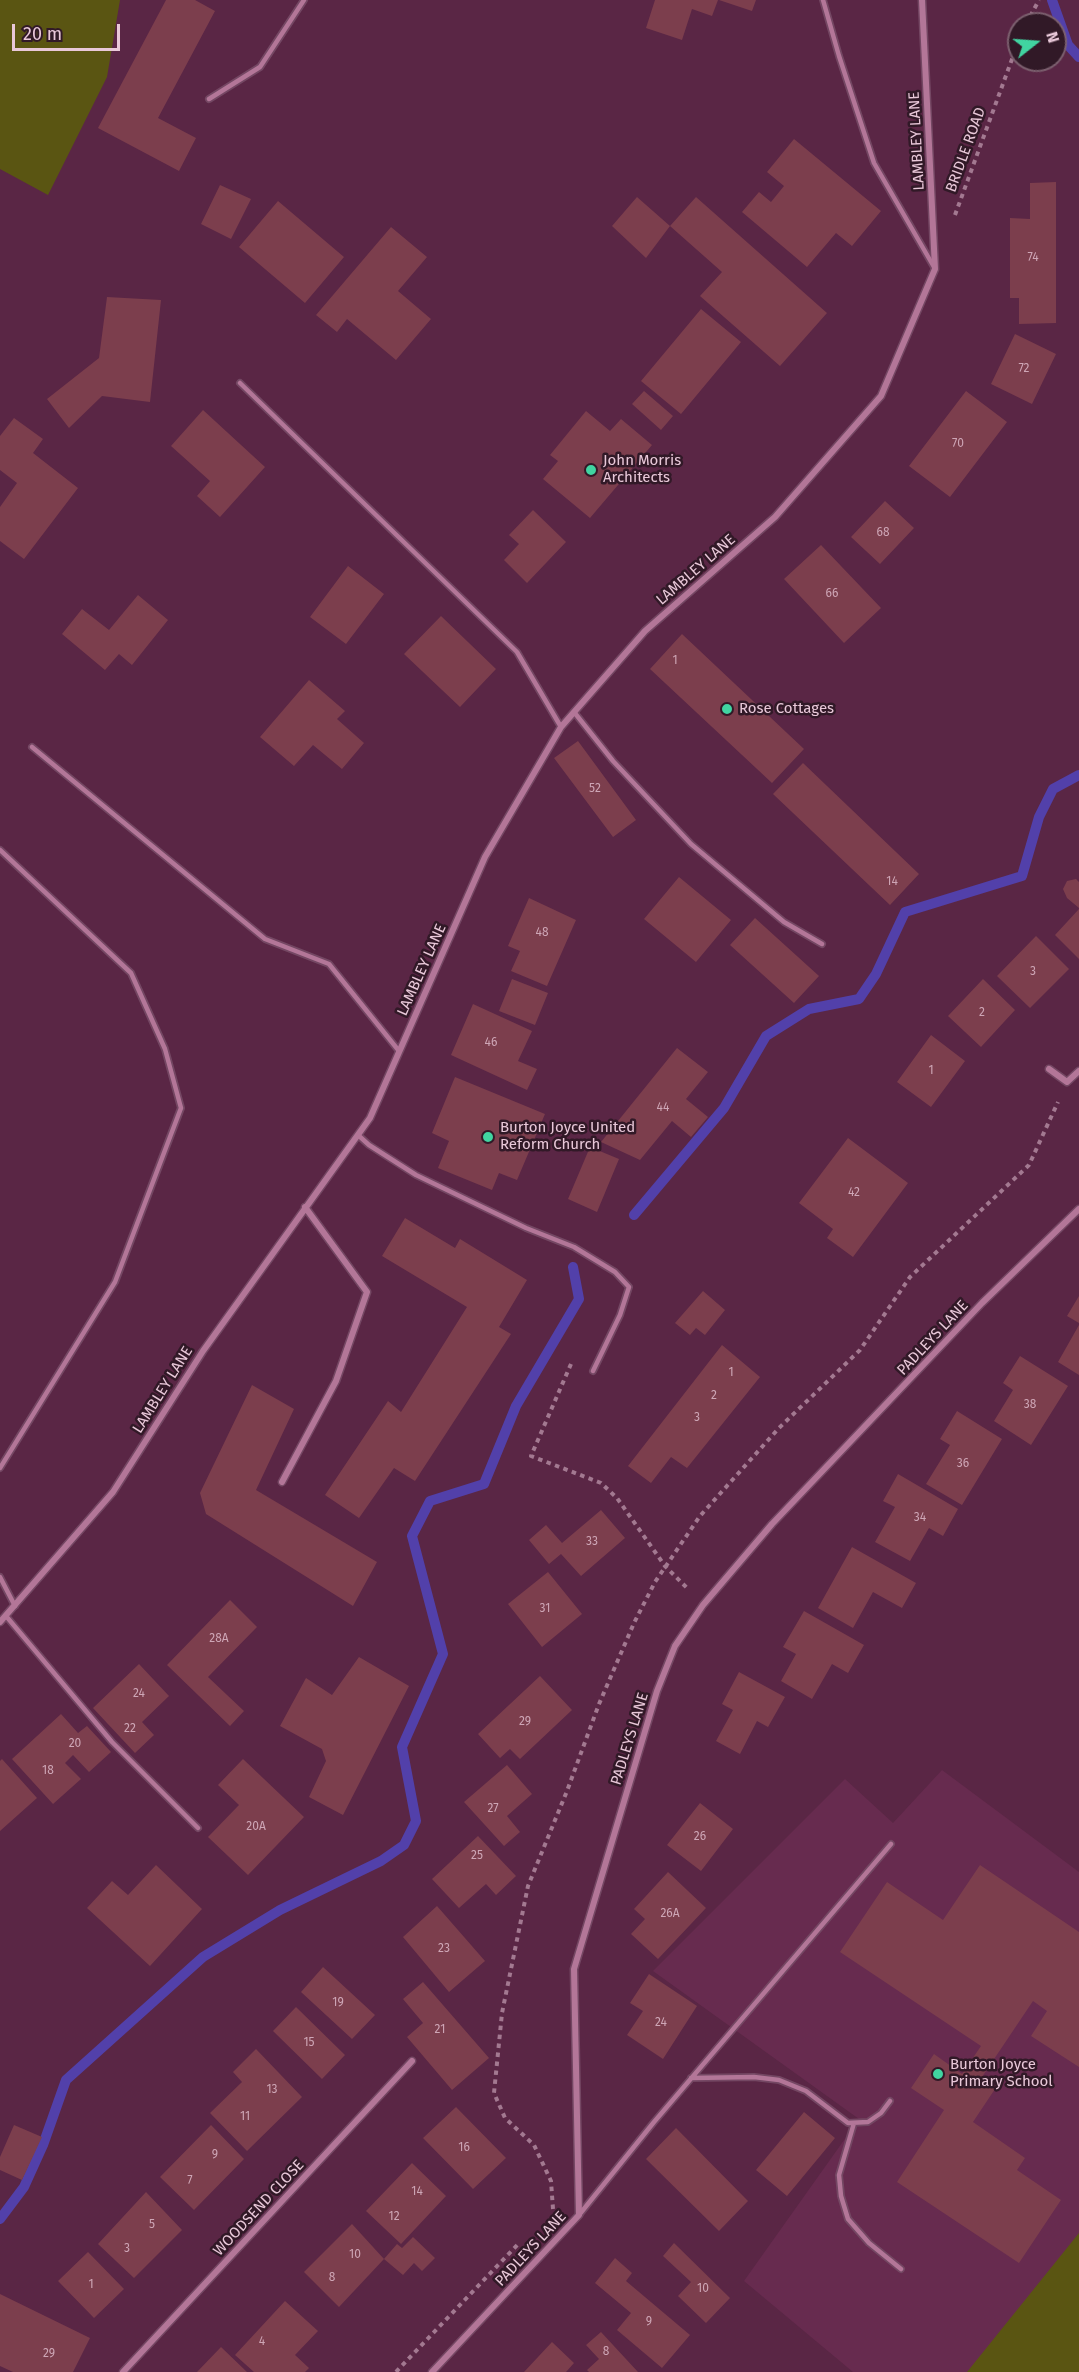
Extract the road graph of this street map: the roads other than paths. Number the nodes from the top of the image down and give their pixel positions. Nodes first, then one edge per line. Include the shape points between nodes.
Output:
1 (304, 0) edge
2 (823, 0) edge
3 (922, 0) edge
4 (208, 99) dead end
5 (935, 269) junction
6 (240, 383) dead end
7 (574, 712) junction
8 (561, 727) junction
9 (32, 747) dead end
10 (0, 850) edge
11 (822, 944) dead end
12 (399, 1052) junction
13 (1049, 1069) dead end
14 (1079, 1071) edge
15 (358, 1135) junction
16 (305, 1208) junction
17 (1079, 1209) edge
18 (593, 1371) dead end
19 (0, 1468) edge
20 (282, 1482) dead end
21 (0, 1577) edge
22 (15, 1606) junction
23 (6, 1616) junction
24 (0, 1622) edge
25 (198, 1828) dead end
26 (891, 1844) dead end
27 (412, 2061) dead end
28 (691, 2078) junction
29 (890, 2101) dead end
30 (854, 2123) junction
31 (579, 2215) junction
32 (901, 2269) dead end
33 (123, 2372) edge
34 (432, 2372) edge

1 - 4 lane via 260,67
2 - 5 lane via 874,163
3 - 5 street, LAMBLEY LANE
5 - 7 street, LAMBLEY LANE via 881,396 775,517 645,631
6 - 8 lane via 517,652
7 - 8 street, LAMBLEY LANE
7 - 11 lane via 613,761 691,844 784,922
8 - 12 street, LAMBLEY LANE via 485,857
9 - 12 lane via 264,939 329,964
10 - 19 lane via 131,973 165,1048 181,1108 115,1282
12 - 15 street, LAMBLEY LANE via 370,1118
13 - 14 street via 1067,1082
15 - 16 street, LAMBLEY LANE
15 - 18 lane via 416,1175 574,1247 615,1272 629,1287
16 - 20 street via 367,1292 336,1381
16 - 22 street, LAMBLEY LANE via 203,1351 113,1492
17 - 31 street, PADLEYS LANE via 982,1303 772,1524 703,1605 675,1646 657,1691 574,1970
21 - 22 lane
22 - 23 street, LAMBLEY LANE
23 - 24 street, LAMBLEY LANE
23 - 25 lane via 112,1742
26 - 28 lane
27 - 33 street, WOODSEND CLOSE
28 - 30 lane via 778,2080 806,2091 848,2123
28 - 31 lane
29 - 30 lane via 882,2114 868,2122
30 - 32 lane via 839,2175 848,2219 868,2243
31 - 34 street, PADLEYS LANE

